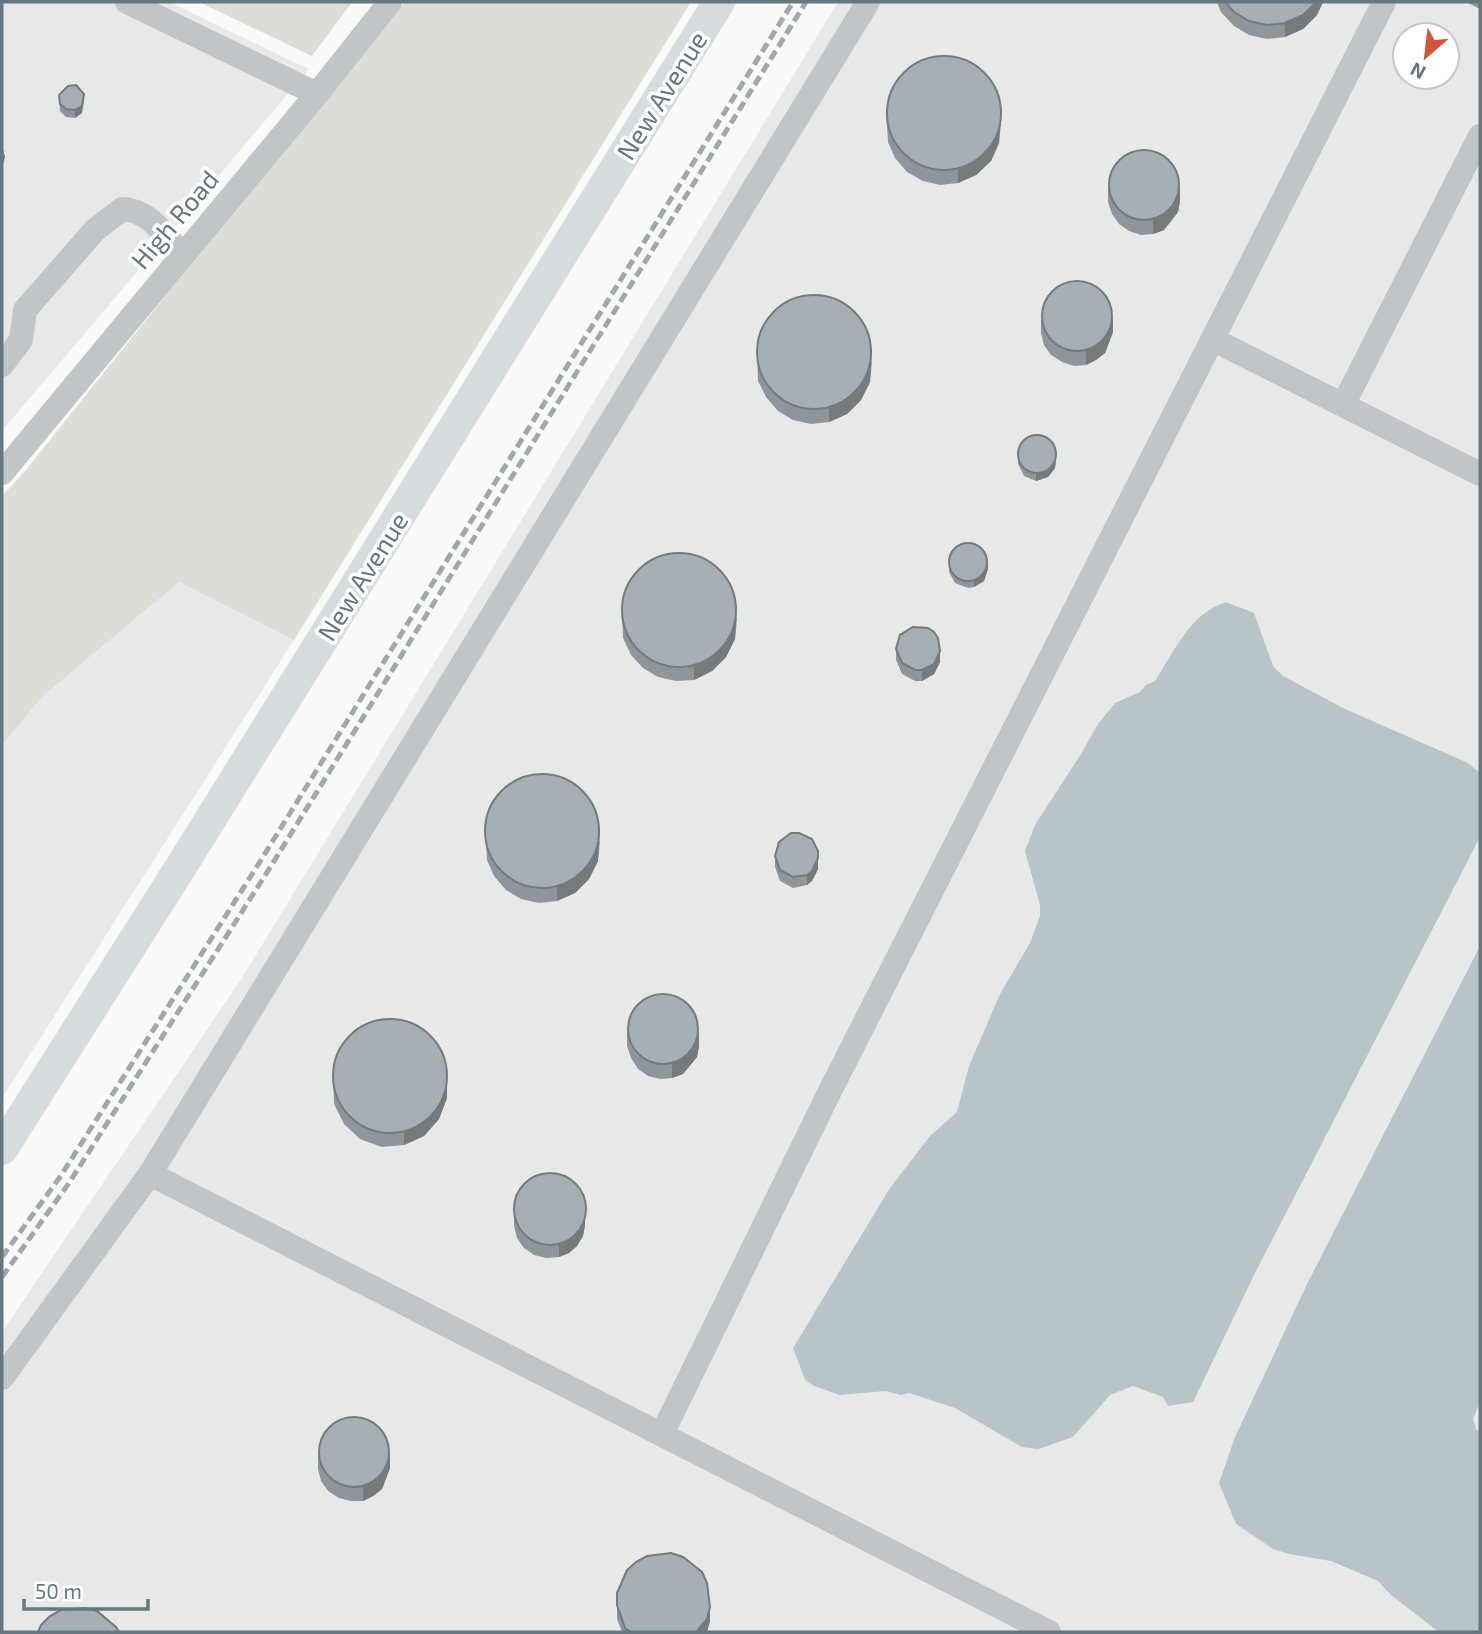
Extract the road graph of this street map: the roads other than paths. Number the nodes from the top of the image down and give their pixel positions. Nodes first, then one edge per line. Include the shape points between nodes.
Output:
1 (127, 2) edge
2 (390, 2) edge
3 (719, 2) edge
4 (868, 2) edge
5 (1384, 2) edge
6 (317, 94) junction
7 (1480, 136) edge
8 (183, 255) junction
9 (1214, 340) junction
10 (2, 365) edge
11 (1344, 403) junction
12 (2, 473) edge
13 (1480, 474) edge
14 (2, 1149) edge
15 (150, 1174) junction
16 (2, 1378) edge
17 (662, 1434) junction
18 (1049, 1632) edge

1 - 6 street
2 - 6 street, High Road
3 - 14 main road, New Avenue
4 - 15 street
5 - 9 street
6 - 8 street, High Road
7 - 11 street
8 - 10 street via 148,217 135,209 122,209 95,230 24,310 21,340
8 - 12 street, High Road
9 - 11 street
9 - 17 street via 830,1091
11 - 13 street
15 - 16 street
15 - 17 street
17 - 18 street

